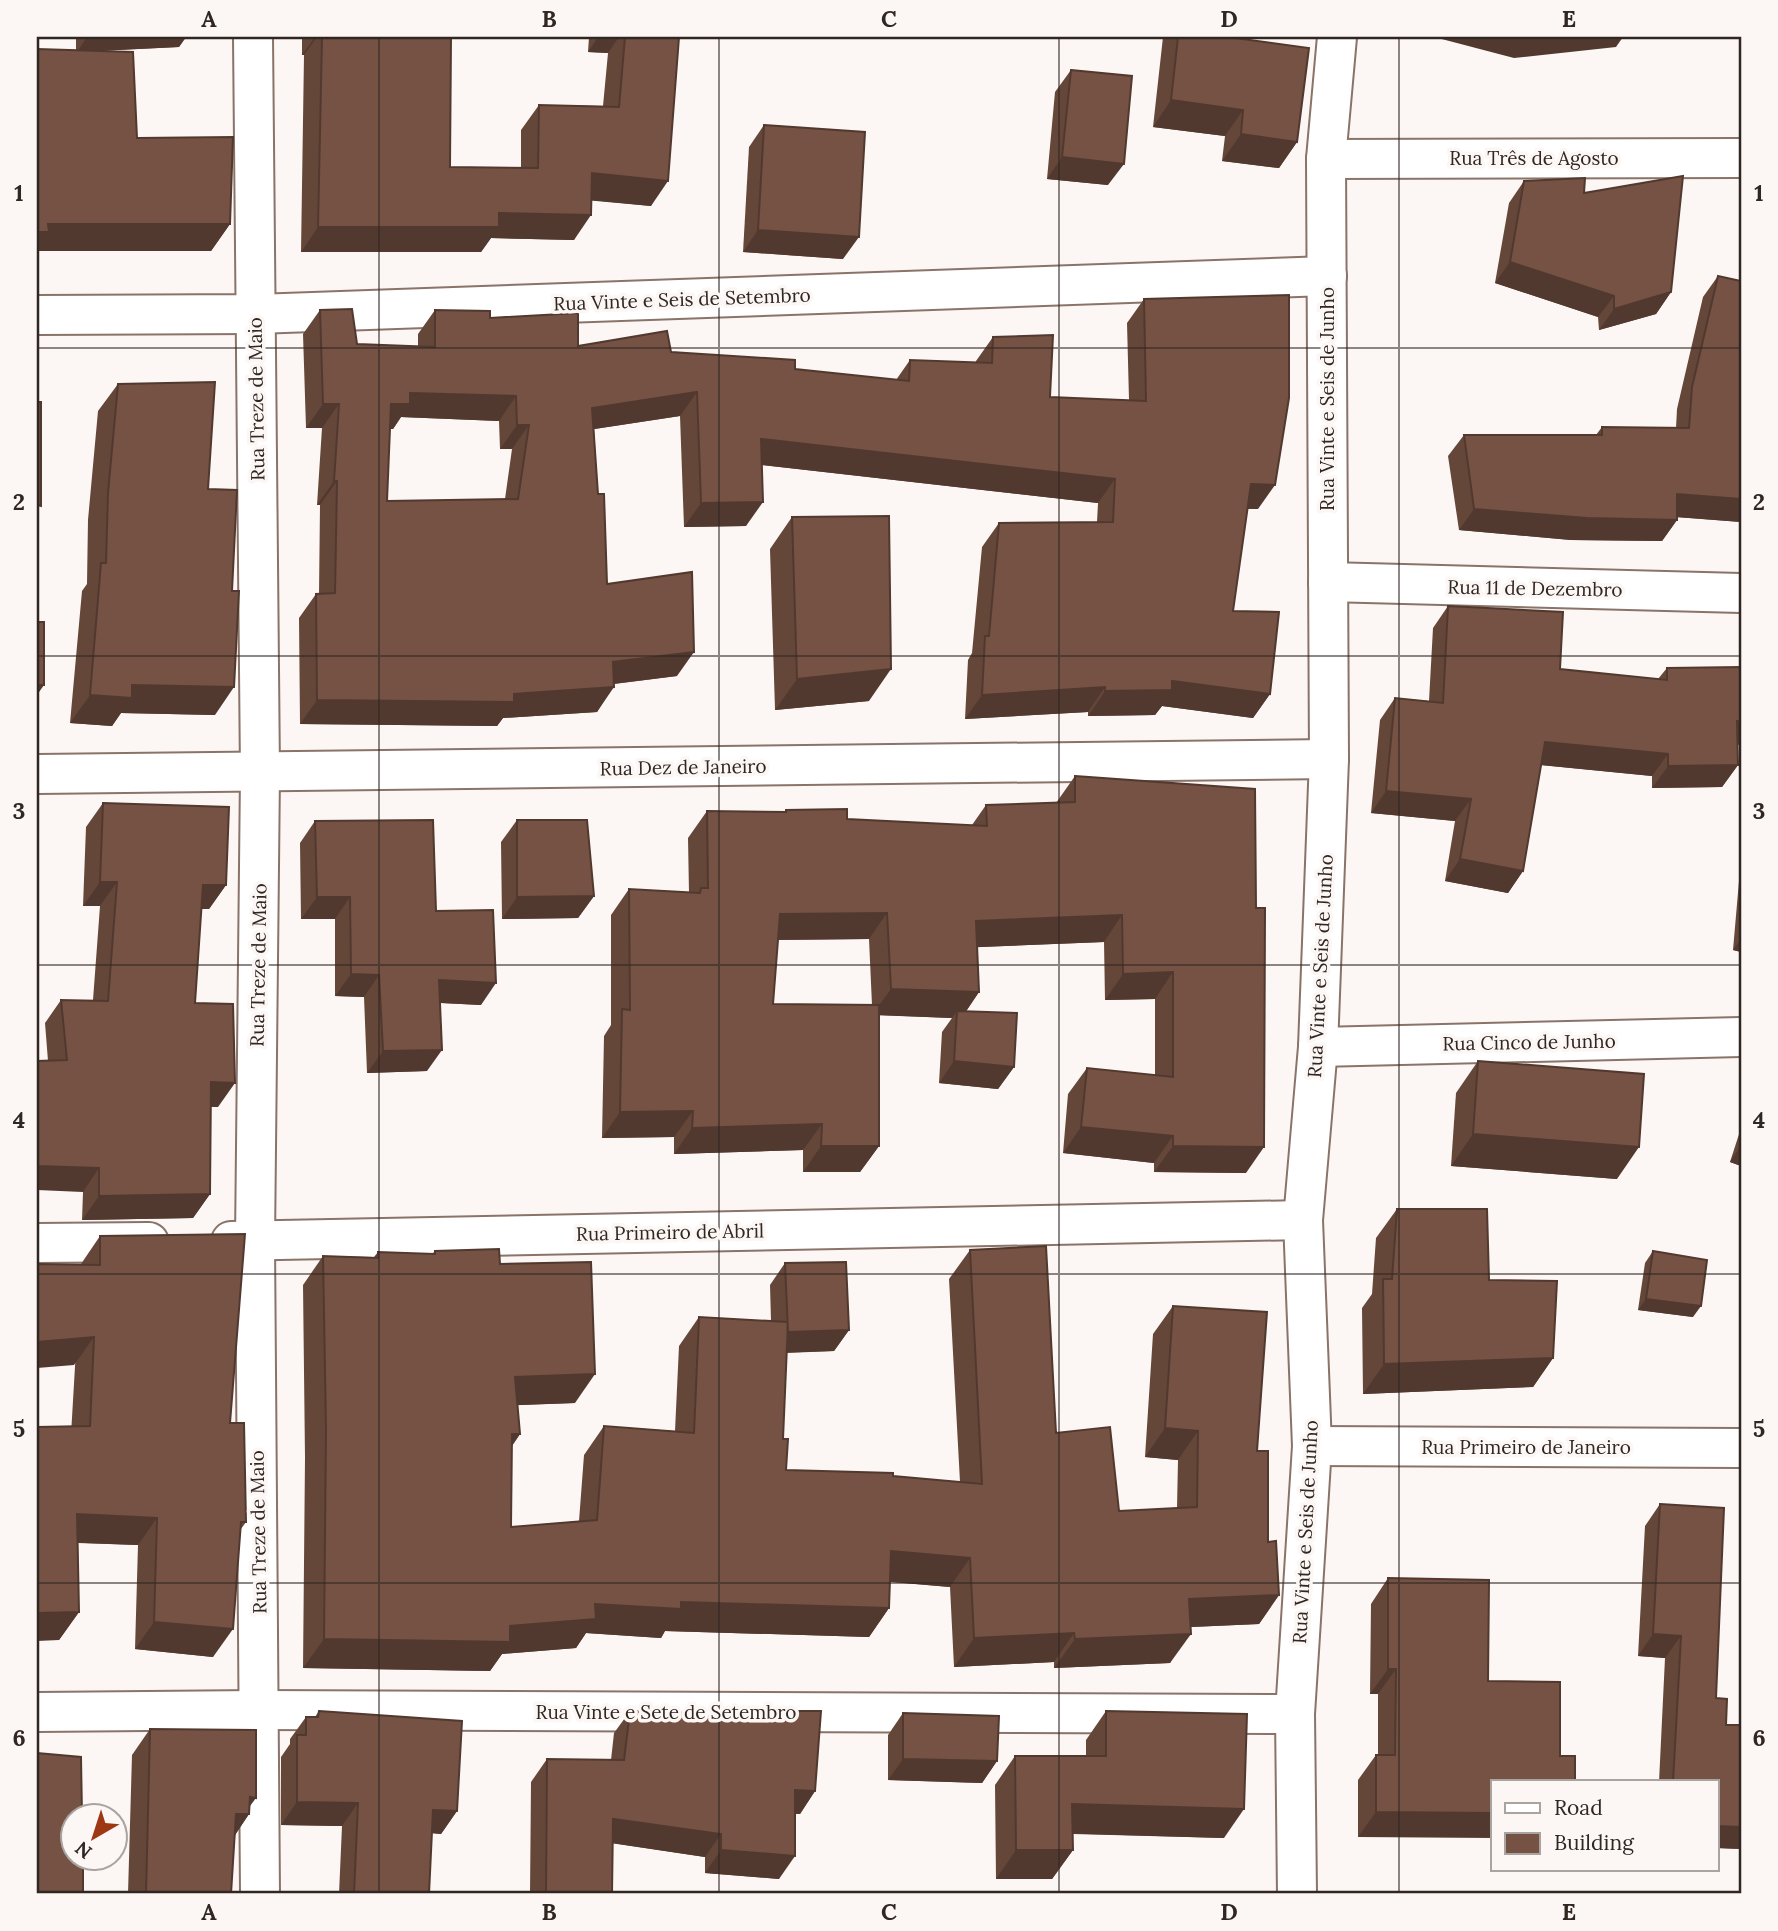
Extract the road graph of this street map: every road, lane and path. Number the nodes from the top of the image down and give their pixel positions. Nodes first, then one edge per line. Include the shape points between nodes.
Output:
1 (253, 37) edge
2 (1337, 37) edge
3 (1741, 158) edge
4 (1326, 159) junction
5 (1327, 276) junction
6 (256, 314) junction
7 (37, 315) edge
8 (1328, 582) junction
9 (1741, 593) edge
10 (1329, 759) junction
11 (260, 772) junction
12 (37, 774) edge
13 (1741, 1037) edge
14 (1318, 1047) junction
15 (1303, 1220) junction
16 (255, 1241) junction
17 (37, 1243) edge
18 (1312, 1446) junction
19 (1741, 1448) edge
20 (259, 1710) junction
21 (37, 1712) edge
22 (1295, 1714) junction
23 (260, 1894) edge
24 (1297, 1894) edge

1 - 6 street, Rua Treze de Maio
2 - 4 street, Rua Vinte e Seis de Junho
3 - 4 street, Rua Três de Agosto
4 - 5 street, Rua Vinte e Seis de Junho
5 - 6 street, Rua Vinte e Seis de Setembro
5 - 8 street, Rua Vinte e Seis de Junho
6 - 7 street, Rua Vinte e Seis de Setembro
6 - 11 street, Rua Treze de Maio
8 - 9 street, Rua 11 de Dezembro
8 - 10 street, Rua Vinte e Seis de Junho
10 - 11 street, Rua Dez de Janeiro
10 - 14 street, Rua Vinte e Seis de Junho
11 - 12 street, Rua Dez de Janeiro
11 - 16 street, Rua Treze de Maio
13 - 14 street, Rua Cinco de Junho
14 - 15 street, Rua Vinte e Seis de Junho
15 - 16 street, Rua Primeiro de Abril
15 - 18 street, Rua Vinte e Seis de Junho
16 - 17 street, Rua Primeiro de Abril
16 - 20 street, Rua Treze de Maio
18 - 19 street, Rua Primeiro de Janeiro
18 - 22 street, Rua Vinte e Seis de Junho
20 - 21 street, Rua Vinte e Sete de Setembro
20 - 22 street, Rua Vinte e Sete de Setembro
20 - 23 street, Rua Treze de Maio
22 - 24 street, Rua Vinte e Seis de Junho

